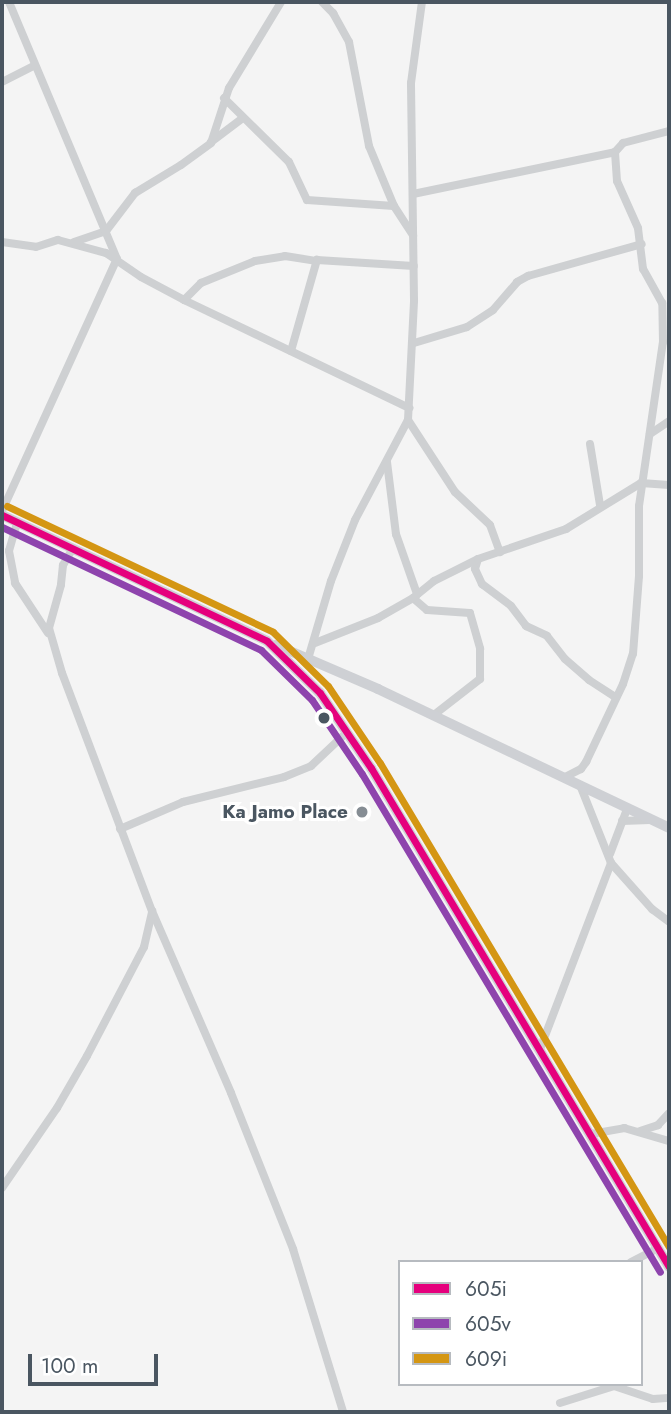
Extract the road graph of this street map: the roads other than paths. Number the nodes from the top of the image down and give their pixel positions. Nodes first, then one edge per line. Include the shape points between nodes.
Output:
1 (9, 2) edge
2 (281, 2) edge
3 (322, 2) edge
4 (422, 2) edge
5 (35, 65) junction
6 (2, 82) edge
7 (224, 98) junction
8 (242, 119) junction
9 (669, 131) edge
10 (211, 143) junction
11 (615, 152) junction
12 (413, 194) junction
13 (394, 206) junction
14 (106, 232) junction
15 (415, 237) junction
16 (2, 242) edge
17 (71, 243) junction
18 (642, 244) junction
19 (117, 259) junction
20 (316, 261) junction
21 (414, 265) junction
22 (184, 300) junction
23 (414, 343) junction
24 (291, 351) junction
25 (409, 408) junction
26 (653, 413) junction
27 (408, 420) junction
28 (669, 420) edge
29 (650, 434) junction
30 (590, 444) dead end
31 (387, 461) junction
32 (641, 483) junction
33 (669, 485) edge
34 (623, 493) junction
35 (600, 505) junction
36 (639, 506) junction
37 (2, 513) edge
38 (17, 523) junction
39 (73, 548) junction
40 (500, 552) junction
41 (478, 559) junction
42 (415, 596) junction
43 (50, 636) junction
44 (267, 641) junction
45 (315, 643) junction
46 (308, 659) junction
47 (615, 697) junction
48 (434, 715) junction
49 (346, 733) junction
50 (565, 776) junction
51 (580, 785) junction
52 (627, 809) junction
53 (650, 820) junction
54 (622, 821) junction
55 (669, 828) edge
56 (120, 829) junction
57 (611, 859) junction
58 (152, 911) junction
59 (669, 922) edge
60 (540, 1049) junction
61 (669, 1113) edge
62 (640, 1131) junction
63 (591, 1134) junction
64 (669, 1141) edge
65 (2, 1188) edge
66 (658, 1248) junction
67 (635, 1260) edge
68 (669, 1267) edge
69 (669, 1398) edge
70 (560, 1404) dead end
71 (343, 1412) edge

1 - 5 street
2 - 7 street
3 - 13 street via 349,42 369,146
4 - 12 street via 411,83
5 - 6 street
5 - 14 street
7 - 8 street
7 - 10 street
8 - 10 street
8 - 13 street via 289,162 307,200
9 - 11 street via 623,143
10 - 14 street via 135,192
11 - 12 street
11 - 18 street via 617,181
12 - 15 street
13 - 15 street
14 - 17 street
14 - 19 street
15 - 21 street
16 - 17 street via 36,247 55,240
17 - 19 street
18 - 23 street via 528,276 493,310 467,327
18 - 26 street via 643,269 664,312
19 - 22 street
19 - 37 street
20 - 21 street
20 - 22 street via 285,256 255,261 201,283
20 - 24 street
21 - 23 street
22 - 24 street
23 - 25 street
24 - 25 street
25 - 27 street
26 - 28 street
26 - 29 street
27 - 31 street
27 - 40 street via 455,492 490,526
28 - 29 street
29 - 32 street
30 - 35 street
31 - 42 street via 396,534
31 - 45 street via 342,550
32 - 33 street
32 - 34 street
32 - 36 street
34 - 35 street
34 - 36 street
35 - 40 street via 566,529
36 - 47 street via 635,643 630,668
37 - 38 street
38 - 39 street
38 - 43 street via 9,551 15,583
39 - 43 street via 63,565
39 - 44 street
40 - 41 street
41 - 42 street
41 - 47 street via 475,569 482,584 511,606 526,626 547,636 573,666
42 - 45 street via 378,618
42 - 48 street via 427,610 470,613 480,649 480,679
43 - 56 street
44 - 46 street
44 - 49 street via 320,693
45 - 46 street
46 - 48 street
47 - 50 street via 586,762
48 - 50 street
49 - 56 street via 312,765 284,777 183,802
49 - 60 street
50 - 51 street
51 - 52 street
51 - 57 street
52 - 53 street
52 - 54 street
53 - 54 street
53 - 55 street
54 - 57 street
56 - 58 street
57 - 59 street via 652,909
57 - 60 street
58 - 65 street via 144,947 87,1056
58 - 71 street via 293,1249
60 - 63 street
61 - 62 street via 659,1125
62 - 63 street via 614,1127
62 - 64 street
63 - 66 street
66 - 67 street
66 - 68 street
69 - 70 street via 653,1399 614,1387

